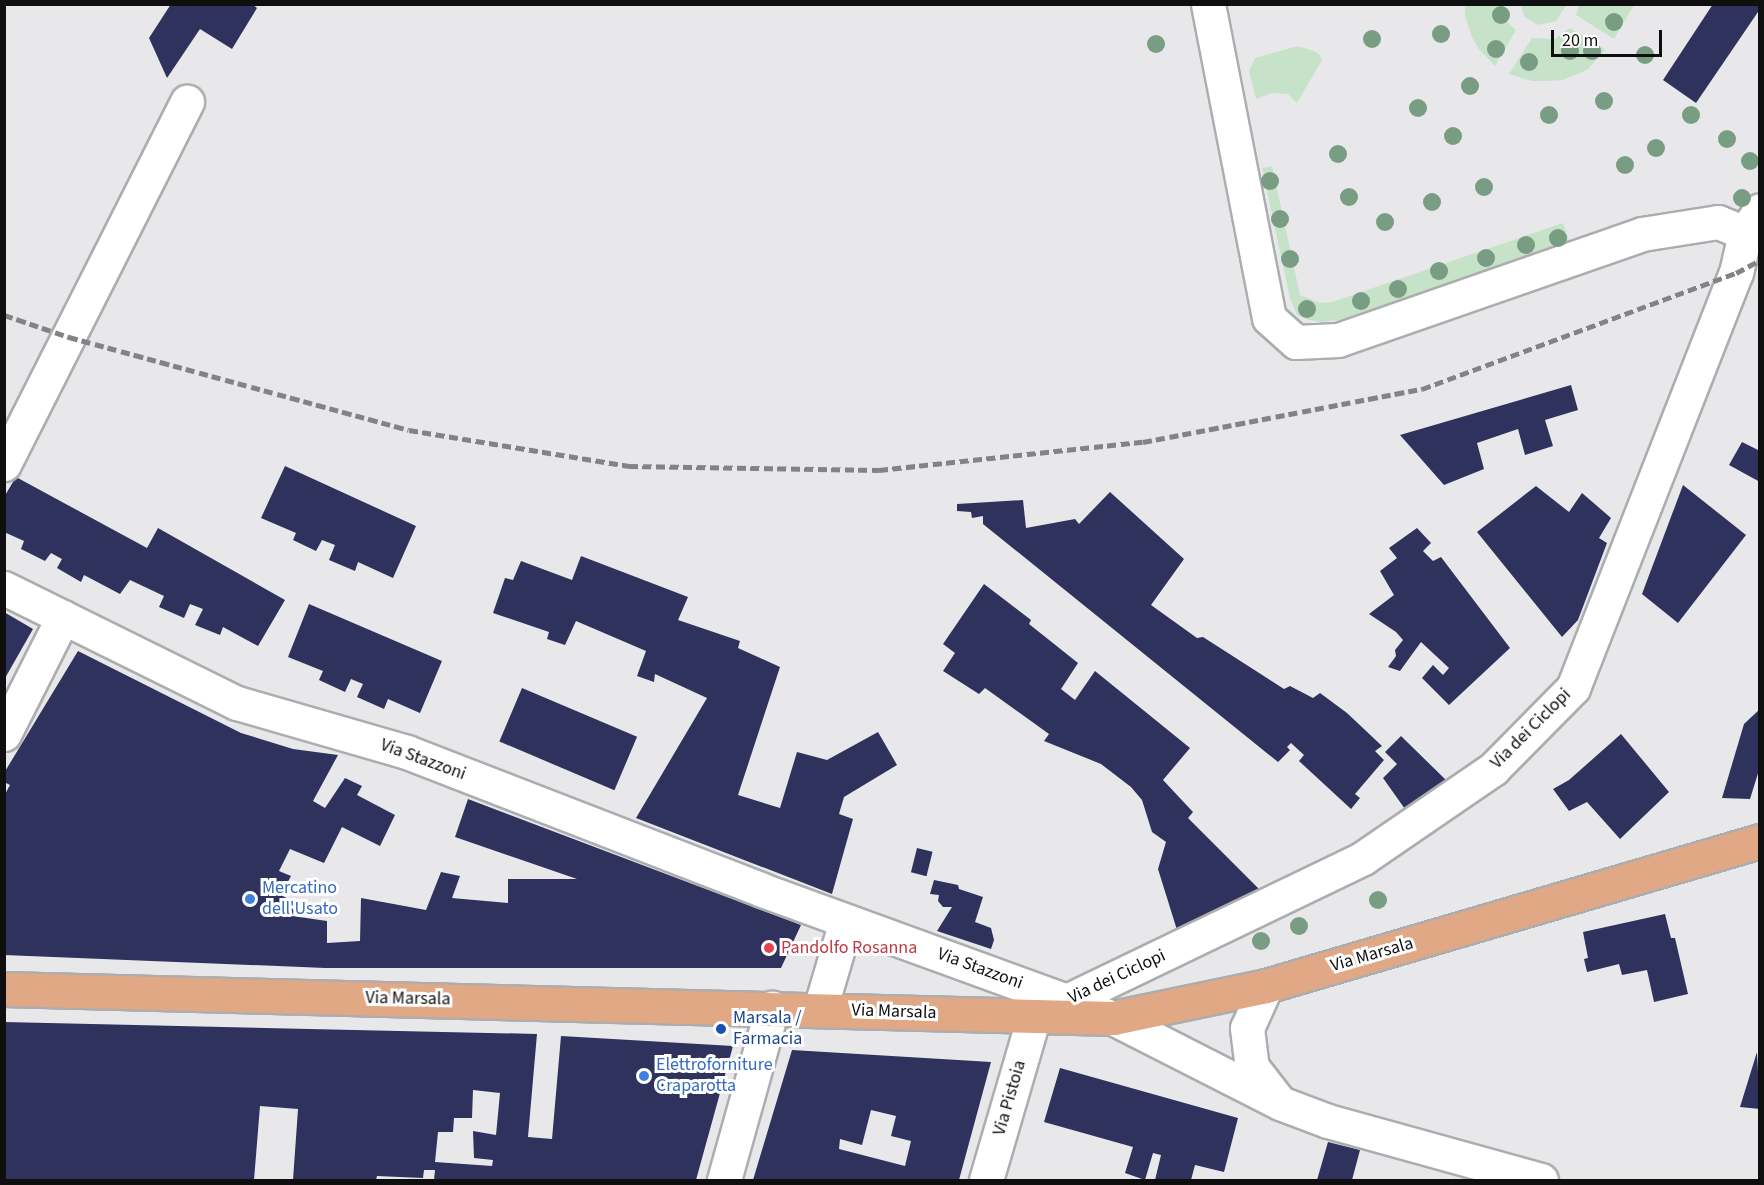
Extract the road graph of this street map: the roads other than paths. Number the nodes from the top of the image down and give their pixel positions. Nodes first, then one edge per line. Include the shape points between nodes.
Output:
1 (1208, 4) edge
2 (187, 102) dead end
3 (1752, 221) edge
4 (4, 464) edge
5 (4, 588) edge
6 (63, 617) junction
7 (4, 734) edge
8 (1760, 841) edge
9 (846, 921) junction
10 (1266, 986) junction
11 (4, 989) edge
12 (772, 1008) junction
13 (819, 1009) junction
14 (1046, 1011) junction
15 (1113, 1018) junction
16 (1280, 1103) junction
17 (724, 1180) edge
18 (986, 1180) edge
19 (1541, 1180) edge

1 - 3 street via 1269,318 1296,342 1338,340 1642,234
2 - 4 street
3 - 14 street, Via dei Ciclopi via 1736,273 1573,688 1493,769 1363,858
5 - 6 street, Via Stazzoni
6 - 7 street
6 - 9 street, Via Stazzoni via 237,703 407,752
8 - 10 main road, Via Marsala
9 - 13 street
9 - 14 street, Via Stazzoni
10 - 15 main road, Via Marsala
10 - 16 street via 1247,1028 1252,1067
11 - 12 main road, Via Marsala
12 - 13 main road, Via Marsala
12 - 17 street
13 - 14 main road, Via Marsala
14 - 15 main road, Via Marsala
14 - 18 street, Via Pistoia
15 - 16 street
16 - 19 street via 1328,1121

